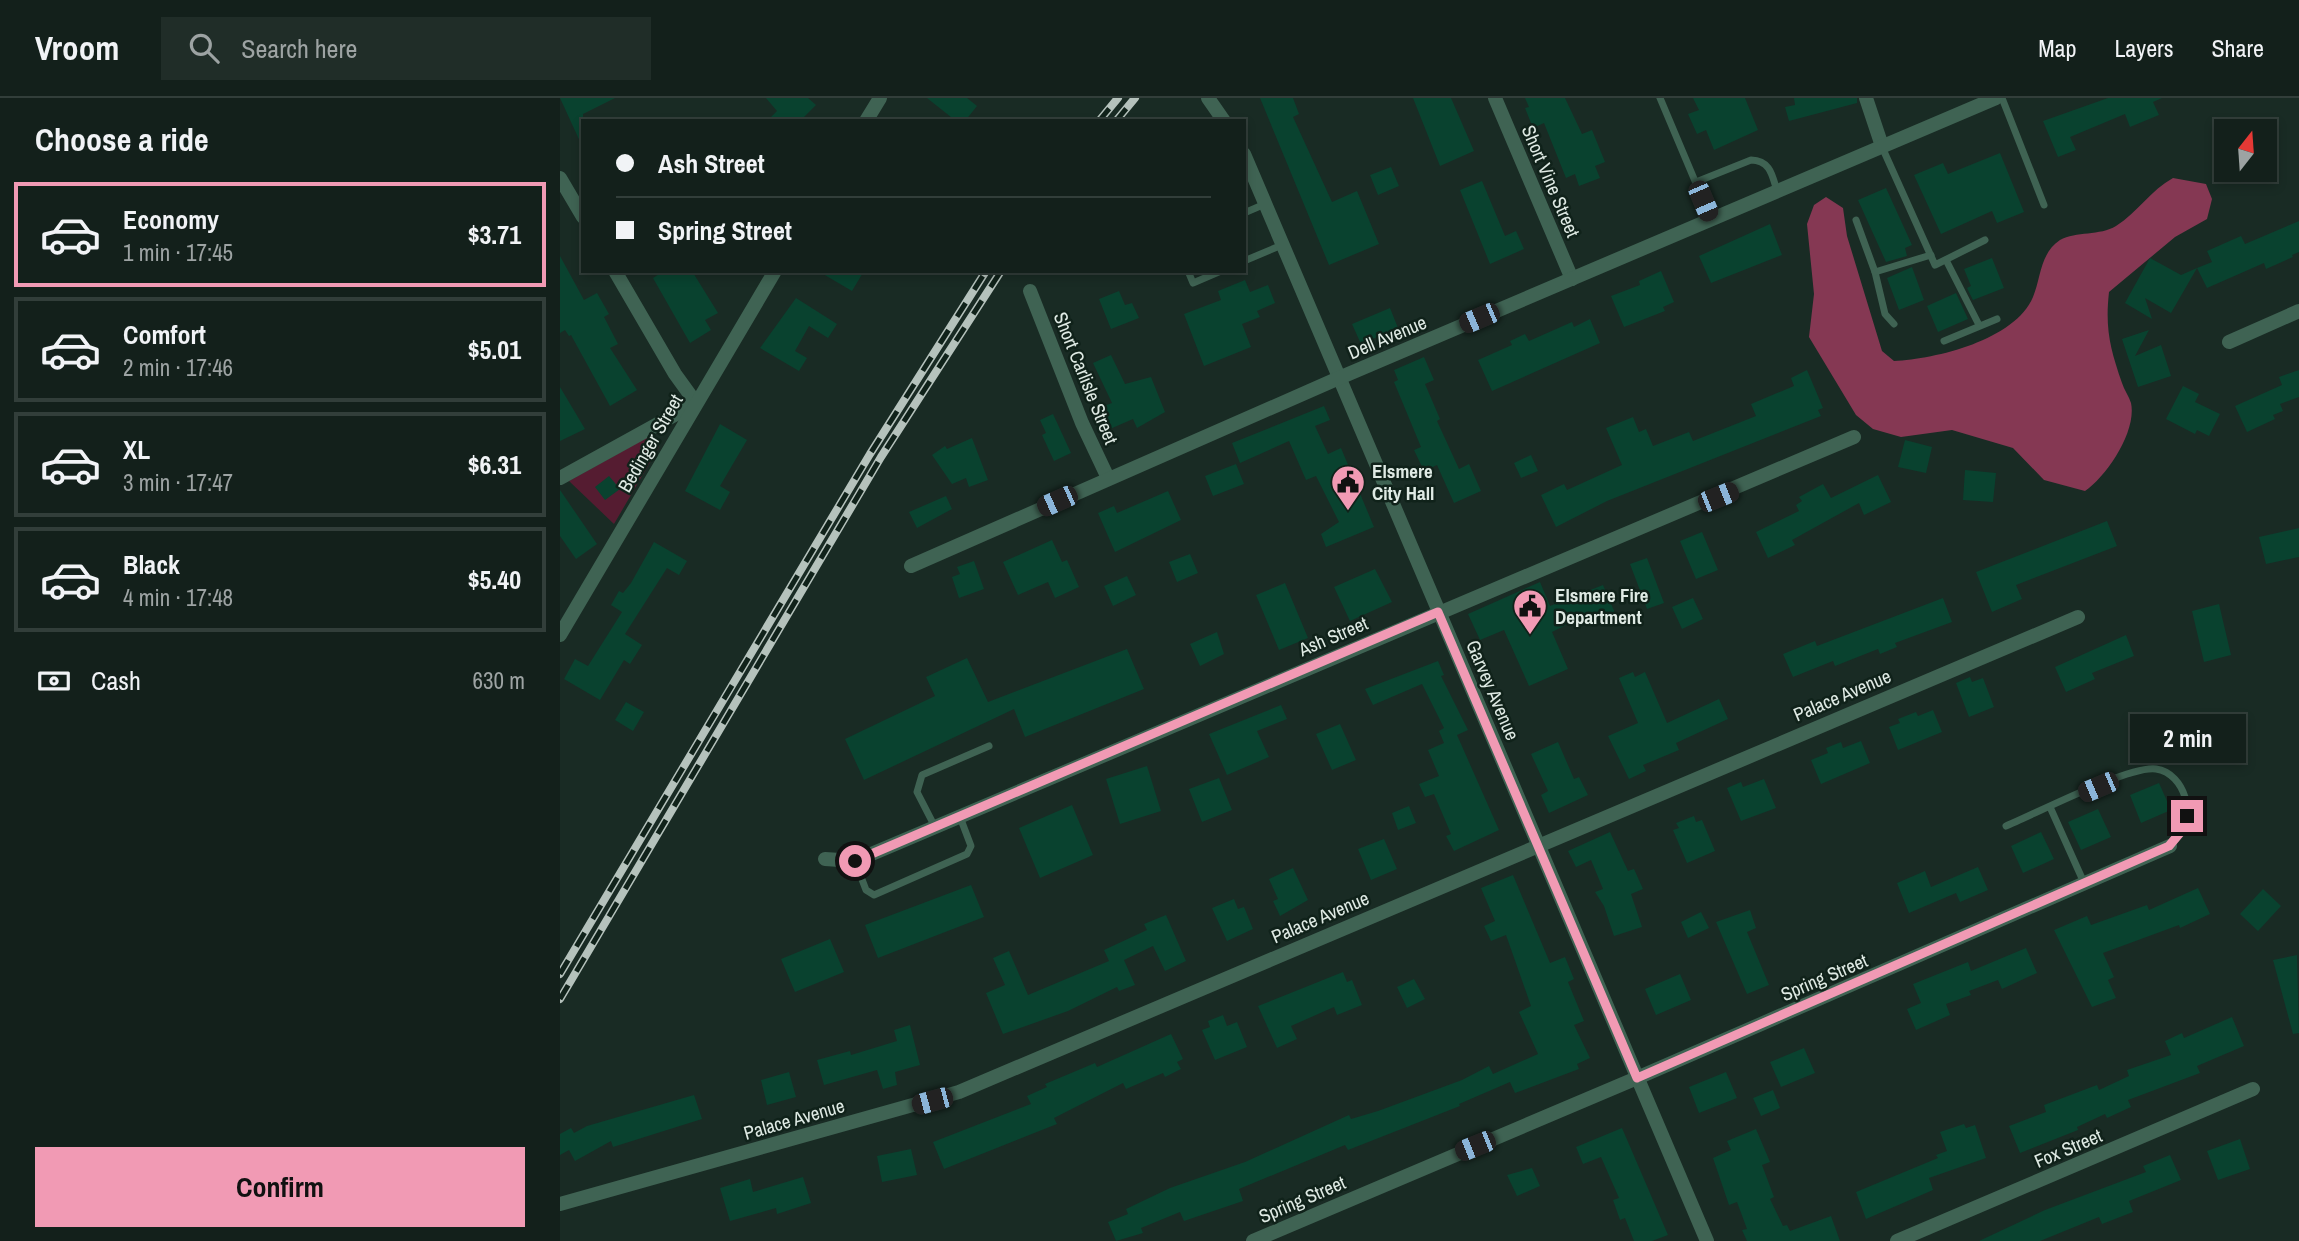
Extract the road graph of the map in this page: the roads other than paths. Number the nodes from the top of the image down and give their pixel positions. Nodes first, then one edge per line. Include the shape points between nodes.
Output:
1 (878, 98) edge
2 (1208, 98) edge
3 (1495, 98) edge
4 (1660, 98) edge
5 (1866, 98) edge
6 (1996, 98) edge
7 (2002, 98) edge
8 (867, 119) edge
9 (1223, 119) edge
10 (1882, 146) junction
11 (1246, 159) edge
12 (560, 178) edge
13 (1696, 182) junction
14 (1777, 191) junction
15 (1265, 204) junction
16 (2044, 205) dead end
17 (1246, 212) edge
18 (581, 214) edge
19 (1711, 219) junction
20 (1856, 220) dead end
21 (1985, 240) dead end
22 (1283, 245) junction
23 (1931, 255) junction
24 (1246, 260) edge
25 (1946, 260) junction
26 (1875, 272) junction
27 (616, 273) edge
28 (774, 273) edge
29 (1189, 273) edge
30 (1216, 273) edge
31 (1572, 279) junction
32 (1030, 291) dead end
33 (2299, 311) edge
34 (1997, 319) dead end
35 (1894, 324) dead end
36 (1979, 325) junction
37 (1944, 341) dead end
38 (2229, 342) dead end
39 (1339, 378) junction
40 (696, 403) junction
41 (1854, 437) dead end
42 (560, 478) edge
43 (1108, 478) junction
44 (911, 566) dead end
45 (1438, 612) junction
46 (2078, 617) dead end
47 (560, 635) edge
48 (989, 746) dead end
49 (2050, 807) junction
50 (960, 817) junction
51 (2006, 826) dead end
52 (935, 828) junction
53 (1538, 846) junction
54 (2169, 846) joint
55 (825, 859) dead end
56 (855, 861) junction
57 (2085, 885) junction
58 (1637, 1078) junction
59 (2253, 1089) dead end
60 (560, 1204) edge
61 (1253, 1241) edge
62 (1707, 1241) edge
63 (1897, 1241) edge

1 - 8 street
2 - 9 street
3 - 31 street, Short Vine Street
4 - 13 lane
5 - 10 street
6 - 10 street, Dell Avenue
7 - 16 lane
10 - 14 street, Dell Avenue
10 - 23 lane
11 - 15 street, Garvey Avenue
12 - 18 street
13 - 14 lane via 1759,160 1770,168
13 - 19 lane
14 - 19 street, Dell Avenue
15 - 17 lane
15 - 22 street, Garvey Avenue
19 - 31 street, Dell Avenue
20 - 26 lane
21 - 25 lane
22 - 24 lane
22 - 39 street, Garvey Avenue
23 - 25 lane via 1936,265
23 - 26 lane
25 - 36 lane
26 - 35 lane via 1885,314
27 - 40 street via 674,374
28 - 40 street, Bedinger Street
29 - 30 lane via 1193,283
31 - 39 street, Dell Avenue
32 - 43 street, Short Carlisle Street
33 - 38 street
34 - 36 lane
36 - 37 lane
39 - 43 street, Dell Avenue
39 - 45 street, Garvey Avenue
40 - 42 street
40 - 47 street, Bedinger Street
41 - 45 street, Ash Street
43 - 44 street, Dell Avenue
45 - 50 street, Ash Street
45 - 53 street, Garvey Avenue
46 - 53 street, Palace Avenue
48 - 52 lane via 922,775 917,792
49 - 51 lane, Spring Street
49 - 54 lane, Spring Street via 2123,776 2156,769 2177,781 2187,803 2184,828
49 - 57 lane
50 - 52 street, Ash Street
50 - 56 lane via 971,846 967,854 874,894 866,890
52 - 56 street, Ash Street
53 - 58 street, Garvey Avenue
53 - 60 street, Palace Avenue via 959,1092
54 - 57 street, Spring Street
55 - 56 street, Ash Street
57 - 58 street, Spring Street
58 - 61 street, Spring Street
58 - 62 street, Garvey Avenue
59 - 63 street, Fox Street

